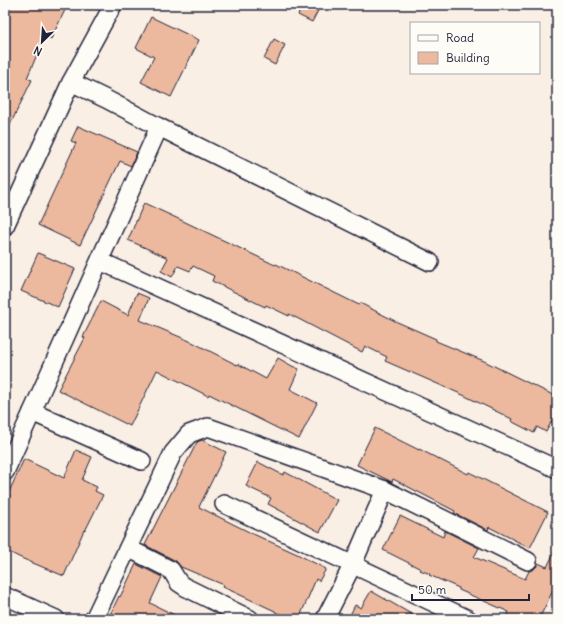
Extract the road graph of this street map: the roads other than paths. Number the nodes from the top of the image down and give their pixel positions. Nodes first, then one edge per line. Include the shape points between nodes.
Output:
1 (113, 5) edge
2 (71, 82) junction
3 (159, 127) junction
4 (5, 226) edge
5 (100, 261) junction
6 (430, 262) dead end
7 (32, 412) junction
8 (142, 461) dead end
9 (557, 469) edge
10 (5, 472) edge
11 (385, 490) junction
12 (224, 504) dead end
13 (128, 548) junction
14 (528, 561) dead end
15 (353, 564) junction
16 (5, 596) edge
17 (56, 619) edge
18 (94, 619) edge
19 (250, 619) edge
20 (325, 619) edge
21 (468, 619) edge

1 - 2 street
2 - 3 street
2 - 4 street
3 - 5 street
3 - 6 street
5 - 7 street
5 - 9 street
7 - 8 street
7 - 10 street
11 - 13 street via 208,427 189,434 173,453
11 - 14 street
11 - 15 street
12 - 15 street
13 - 18 street
13 - 19 street via 171,570 179,583 185,587
15 - 20 street
15 - 21 street
16 - 17 street

